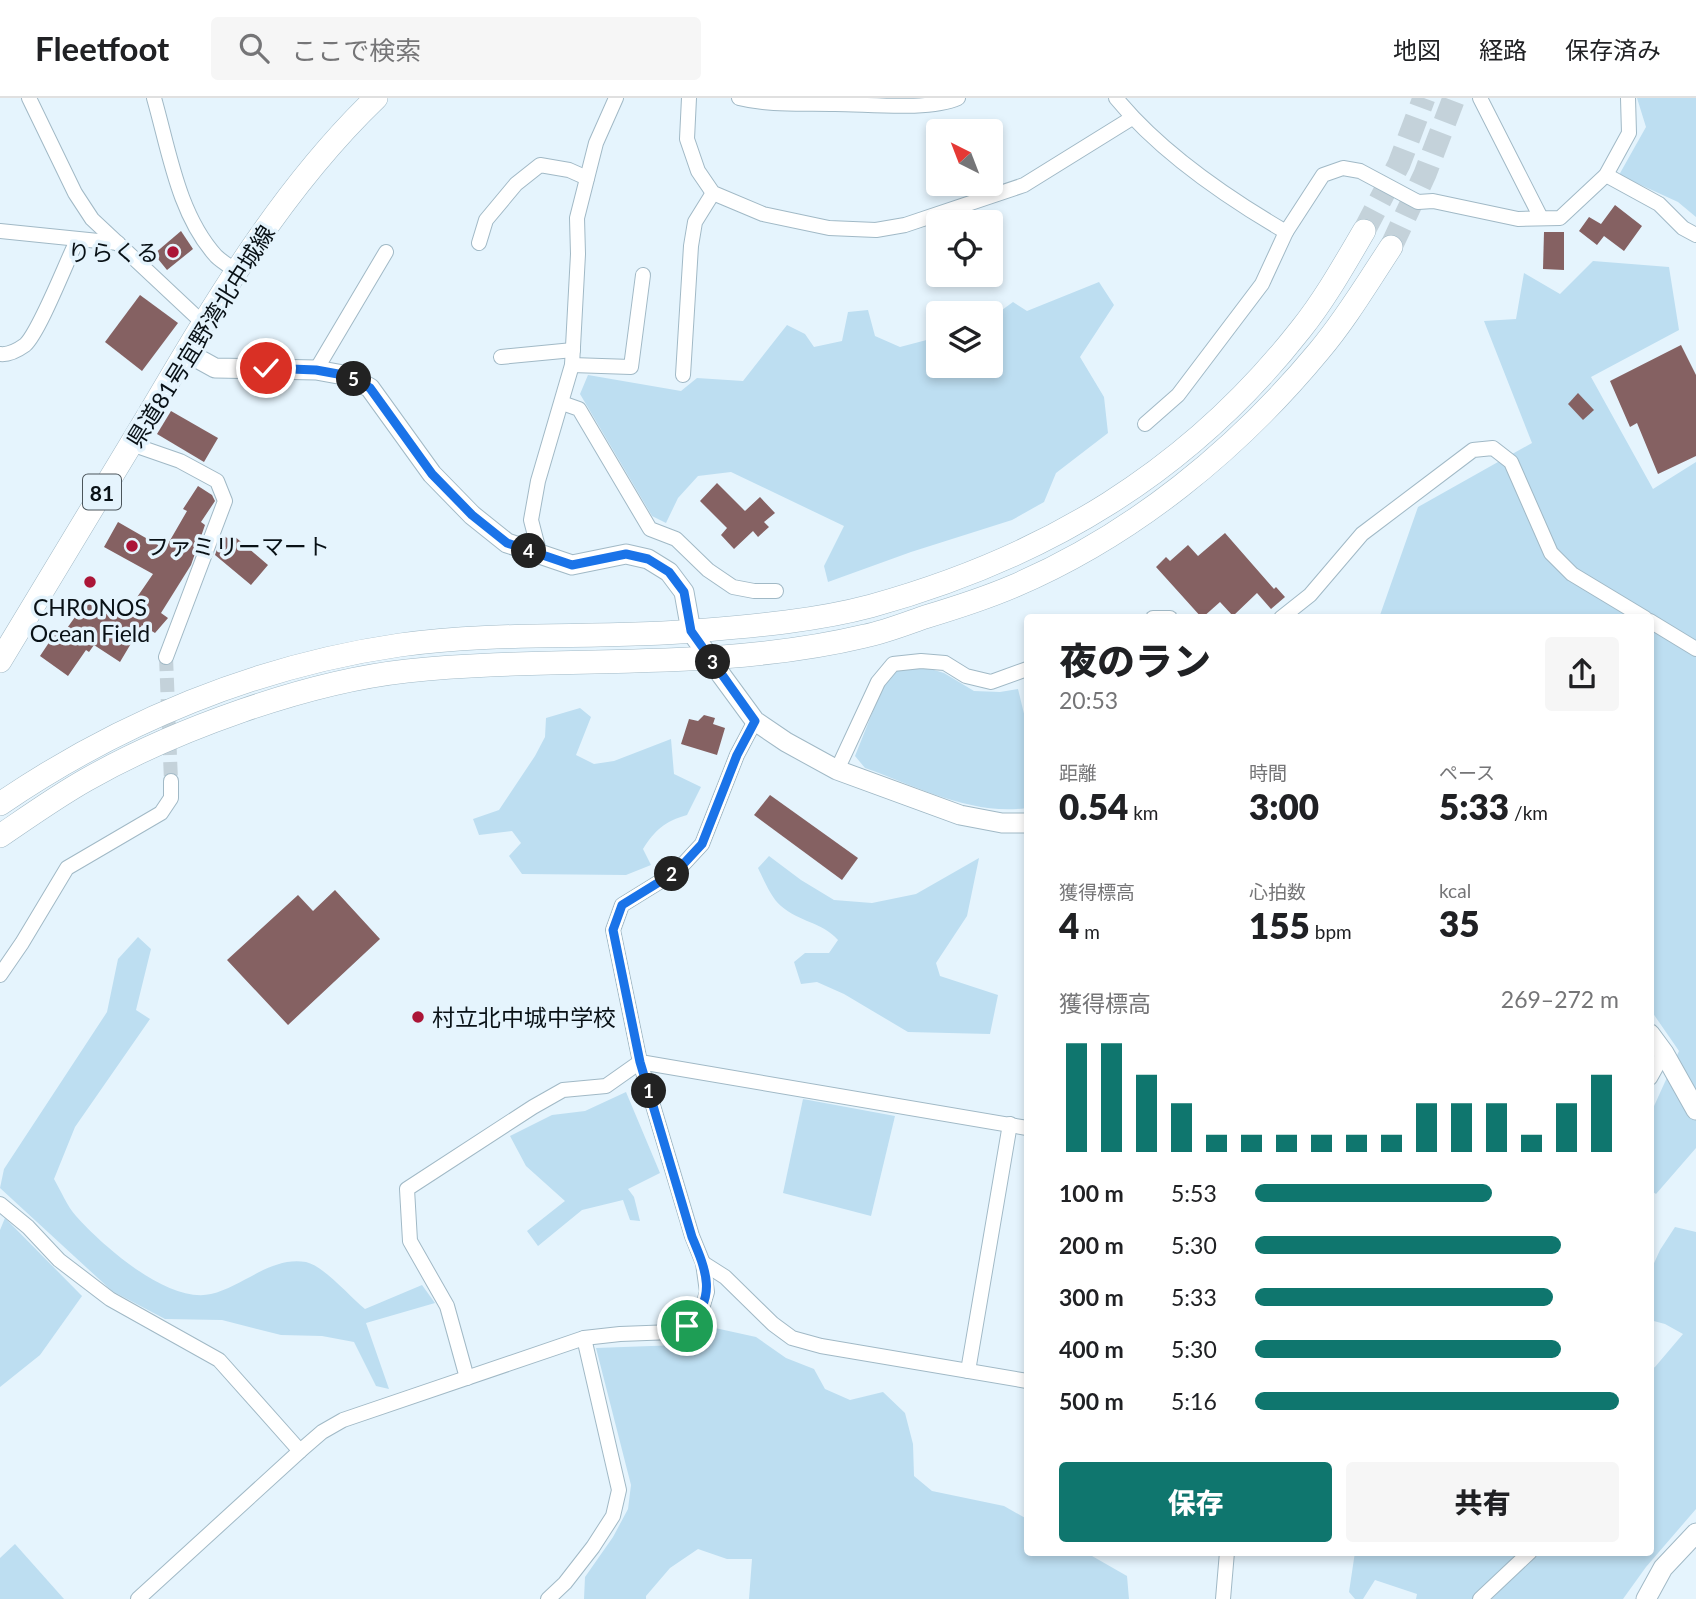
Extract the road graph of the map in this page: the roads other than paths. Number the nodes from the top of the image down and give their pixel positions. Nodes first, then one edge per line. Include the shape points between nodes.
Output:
1 (29, 98) edge
2 (154, 98) edge
3 (376, 98) edge
4 (616, 98) edge
5 (689, 98) edge
6 (739, 98) edge
7 (958, 98) edge
8 (1116, 98) edge
9 (1479, 98) edge
10 (1628, 98) edge
11 (1132, 118) junction
12 (1606, 175) junction
13 (587, 178) junction
14 (713, 193) junction
15 (1541, 218) junction
16 (0, 231) edge
17 (1364, 231) tunnel mouth
18 (1286, 232) junction
19 (1696, 235) edge
20 (75, 240) junction
21 (118, 243) junction
22 (479, 243) dead end
23 (1391, 247) tunnel mouth
24 (386, 252) dead end
25 (238, 272) junction
26 (643, 275) dead end
27 (204, 324) junction
28 (186, 352) junction
29 (0, 354) edge
30 (501, 357) dead end
31 (573, 358) junction
32 (316, 370) junction
33 (683, 375) dead end
34 (562, 403) junction
35 (1145, 424) dead end
36 (131, 444) junction
37 (540, 555) junction
38 (776, 591) dead end
39 (1286, 614) edge
40 (1638, 614) edge
41 (1654, 623) edge
42 (691, 631) junction
43 (1696, 649) edge
44 (166, 657) tunnel mouth
45 (710, 658) junction
46 (0, 661) edge
47 (1024, 670) edge
48 (755, 721) junction
49 (837, 770) junction
50 (171, 781) tunnel mouth
51 (0, 804) edge
52 (1024, 823) edge
53 (0, 836) edge
54 (0, 975) edge
55 (1654, 1039) edge
56 (1664, 1053) junction
57 (640, 1062) junction
58 (1654, 1071) edge
59 (1696, 1110) edge
60 (1010, 1124) junction
61 (1024, 1127) edge
62 (0, 1204) edge
63 (703, 1263) junction
64 (584, 1338) junction
65 (968, 1371) junction
66 (467, 1378) junction
67 (1024, 1380) edge
68 (300, 1451) junction
69 (1696, 1533) edge
70 (1227, 1556) edge
71 (1526, 1556) edge
72 (138, 1599) edge
73 (548, 1599) edge
74 (1223, 1599) edge
75 (1480, 1599) edge
76 (1646, 1599) edge

1 - 21 street via 75,193 92,219
2 - 25 street via 197,230 217,257
3 - 25 main road, 県道81号宜野湾北中城線 / 81 via 295,187
4 - 13 street
5 - 14 street via 687,139 698,171
6 - 7 street via 762,104 897,105
8 - 11 street
9 - 15 street
10 - 12 street via 1629,132
11 - 14 street via 1024,185 905,225 877,230 829,228 763,214
11 - 18 street via 1239,204
12 - 15 street via 1560,218
12 - 19 street via 1659,204
13 - 22 street via 540,165 516,184 486,220
13 - 31 street via 577,218
14 - 33 street via 695,222 691,246
15 - 18 street via 1518,219 1418,202 1360,171 1343,168 1323,175
16 - 20 street
17 - 42 main road via 1302,327 1240,398 1172,458 1092,515 1008,559 869,607
18 - 35 street via 1262,285 1178,395
20 - 21 street
20 - 29 street via 36,330 25,345
21 - 27 street
23 - 45 main road via 1320,350 1252,424 1185,482 1107,538 1014,586 866,636
24 - 32 street
25 - 27 main road, 県道81号宜野湾北中城線 / 81
26 - 31 street via 631,368
27 - 28 main road, 県道81号宜野湾北中城線 / 81
28 - 32 street via 215,368
28 - 36 main road, 県道81号宜野湾北中城線 / 81
30 - 31 street
31 - 34 street
32 - 37 street via 349,376 370,388 432,474 472,515 507,543
34 - 37 street via 531,520
34 - 38 street via 579,409 650,529 676,539 733,587
36 - 44 street via 180,461 217,481 226,501
36 - 46 main road, 県道81号宜野湾北中城線 / 81
37 - 42 street via 572,565 626,554 648,559 669,572 684,592
39 - 40 street via 1310,595 1362,534 1473,450 1493,448 1511,462 1551,553 1572,574
41 - 43 street
42 - 45 street
42 - 51 main road via 400,645 308,663 204,695 156,716 69,759
45 - 48 street
45 - 53 main road via 404,672 318,689 234,715 127,759
47 - 49 street via 991,682 966,676 945,663 893,664 878,682
48 - 49 street
48 - 57 street via 702,844 677,871 622,905 613,930
49 - 52 street via 960,815
50 - 54 street via 171,798 161,813 67,868
55 - 56 street
56 - 58 street
56 - 59 street
57 - 60 street
57 - 63 street
57 - 66 street via 606,1086 563,1090 407,1189 410,1241 447,1306
60 - 61 street
60 - 65 street
62 - 68 street via 59,1260 110,1299 219,1360
63 - 64 street via 707,1292 700,1315 687,1326 673,1332
63 - 65 street via 792,1338
64 - 66 street
64 - 73 street via 619,1490 613,1516 593,1547
65 - 67 street
66 - 68 street via 343,1420
68 - 72 street
69 - 76 street via 1662,1568
70 - 74 street
71 - 75 street

